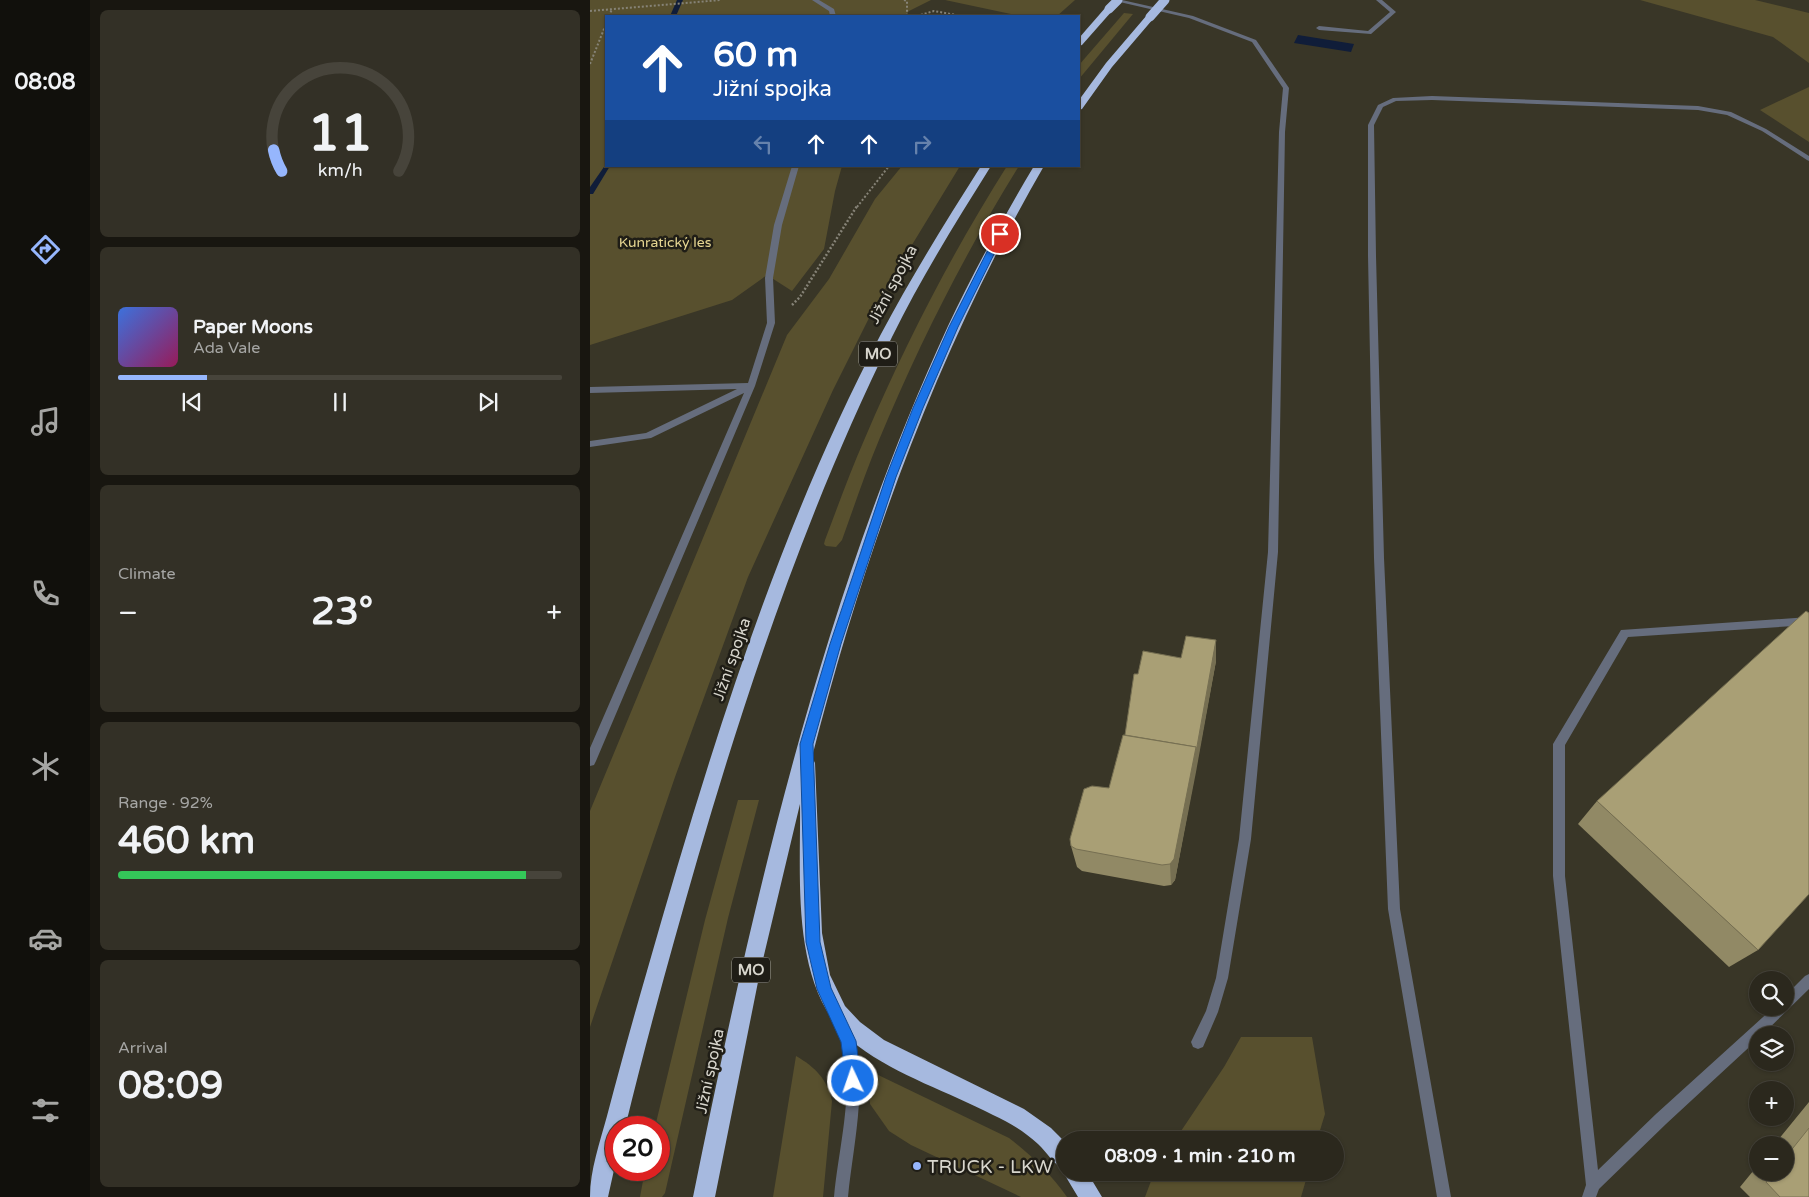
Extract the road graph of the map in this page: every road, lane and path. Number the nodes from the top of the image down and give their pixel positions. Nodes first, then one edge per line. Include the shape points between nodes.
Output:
1 (722, 0) edge
2 (815, 0) edge
3 (904, 0) edge
4 (1114, 0) edge
5 (1118, 0) edge
6 (1165, 0) edge
7 (1379, 0) edge
8 (612, 9) junction
9 (590, 11) edge
10 (609, 15) edge
11 (833, 15) edge
12 (907, 15) edge
13 (920, 15) edge
14 (956, 15) edge
15 (605, 27) edge
16 (1319, 28) dead end
17 (1080, 41) edge
18 (594, 59) junction
19 (590, 60) edge
20 (590, 64) edge
21 (1080, 106) edge
22 (1809, 159) edge
23 (796, 167) edge
24 (887, 167) edge
25 (985, 167) edge
26 (1038, 167) edge
27 (771, 323) junction
28 (750, 386) junction
29 (590, 390) edge
30 (590, 444) edge
31 (1809, 621) edge
32 (806, 744) junction
33 (590, 761) edge
34 (1809, 980) edge
35 (1794, 996) edge
36 (837, 1011) junction
37 (1773, 1016) edge
38 (1198, 1042) dead end
39 (1056, 1149) edge
40 (1080, 1181) edge
41 (1591, 1191) edge
42 (842, 1193) edge
43 (597, 1197) edge
44 (704, 1197) edge
45 (1091, 1197) edge
46 (1444, 1197) edge

1 - 8 path
2 - 11 lane via 832,10
3 - 12 path via 907,1
4 - 38 lane via 1191,17 1254,41 1286,88 1282,132 1273,552 1244,849 1222,978 1212,1012
5 - 17 highway, bridge
6 - 21 highway, bridge
7 - 16 lane via 1393,12 1369,33
8 - 9 path
8 - 10 path
13 - 14 path via 934,11
15 - 18 path
18 - 19 path
18 - 20 path
22 - 46 lane via 1738,117 1698,108 1395,98 1380,106 1371,125 1379,558 1394,909
23 - 27 lane via 778,225 769,278
24 - 27 path via 863,197 800,297
25 - 43 highway, Jižní spojka / MO via 903,304 829,458 790,553 727,734 694,842 655,975
26 - 32 highway, Jižní spojka / MO via 961,311 918,408 864,555
27 - 28 lane
28 - 29 lane
28 - 30 lane via 648,436
28 - 33 lane
31 - 41 lane via 1625,633 1558,744 1559,876
32 - 36 highway via 813,942 824,989
32 - 44 highway, Jižní spojka / MO via 730,1061
34 - 35 lane
36 - 39 highway via 853,1029 887,1053 1020,1117
36 - 42 lane via 849,1041 853,1066 853,1097
37 - 41 lane via 1661,1119
40 - 45 highway

